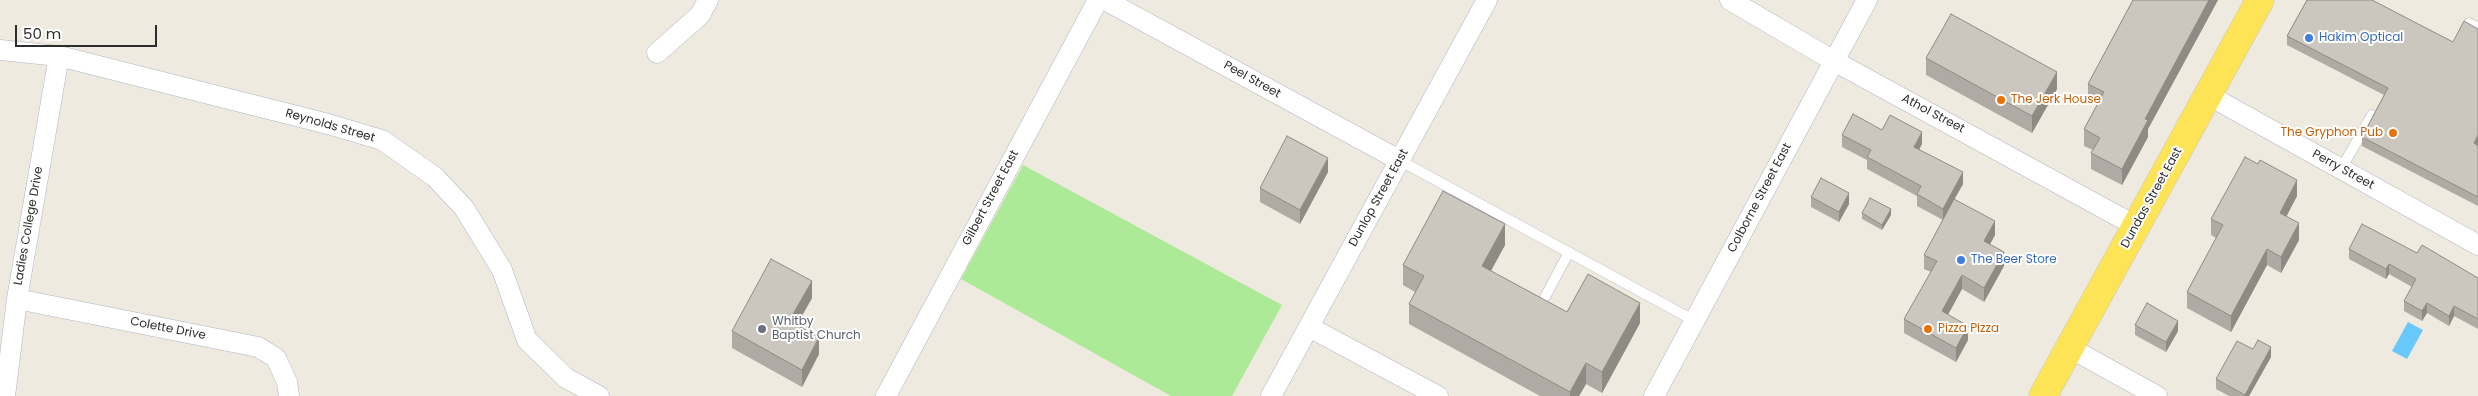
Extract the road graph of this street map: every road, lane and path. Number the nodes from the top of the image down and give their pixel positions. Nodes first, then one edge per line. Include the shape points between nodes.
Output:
1 (708, 0) edge
2 (1098, 0) edge
3 (1105, 0) edge
4 (1487, 0) edge
5 (1730, 0) edge
6 (1867, 0) edge
7 (2260, 0) edge
8 (0, 50) edge
9 (657, 53) dead end
10 (59, 56) junction
11 (1834, 60) junction
12 (2208, 95) junction
13 (2372, 115) edge
14 (1400, 160) junction
15 (2341, 169) junction
16 (2136, 226) junction
17 (2478, 245) edge
18 (1569, 252) junction
19 (1544, 297) edge
20 (17, 299) junction
21 (1693, 320) junction
22 (1309, 327) junction
23 (2070, 348) junction
24 (5, 396) edge
25 (289, 396) edge
26 (599, 396) edge
27 (886, 396) edge
28 (1271, 396) edge
29 (1438, 396) edge
30 (1654, 396) edge
31 (2043, 396) edge
32 (2157, 396) edge

1 - 9 street via 700,15
2 - 27 street, Gilbert Street East
3 - 14 street, Peel Street
4 - 14 street, Dunlop Street East
5 - 11 street, Athol Street
6 - 11 street, Colborne Street East
7 - 12 main road, Dundas Street East
8 - 10 street, Reynolds Street
10 - 20 street, Ladies College Drive
10 - 26 street, Reynolds Street via 319,121 382,140 435,177 464,208 502,270 527,340 566,378
11 - 16 street, Athol Street
11 - 21 street, Colborne Street East
12 - 15 street, Perry Street
12 - 16 main road, Dundas Street East
13 - 15 lane
14 - 18 lane
14 - 22 street, Dunlop Street East
15 - 17 street, Perry Street
16 - 23 main road, Dundas Street East
18 - 19 lane
18 - 21 lane
20 - 24 street, Ladies College Drive
20 - 25 street, Colette Drive via 258,347 276,358 287,382
21 - 30 street, Colborne Street East
22 - 28 street, Dunlop Street East
22 - 29 street
23 - 31 main road, Dundas Street East
23 - 32 street

